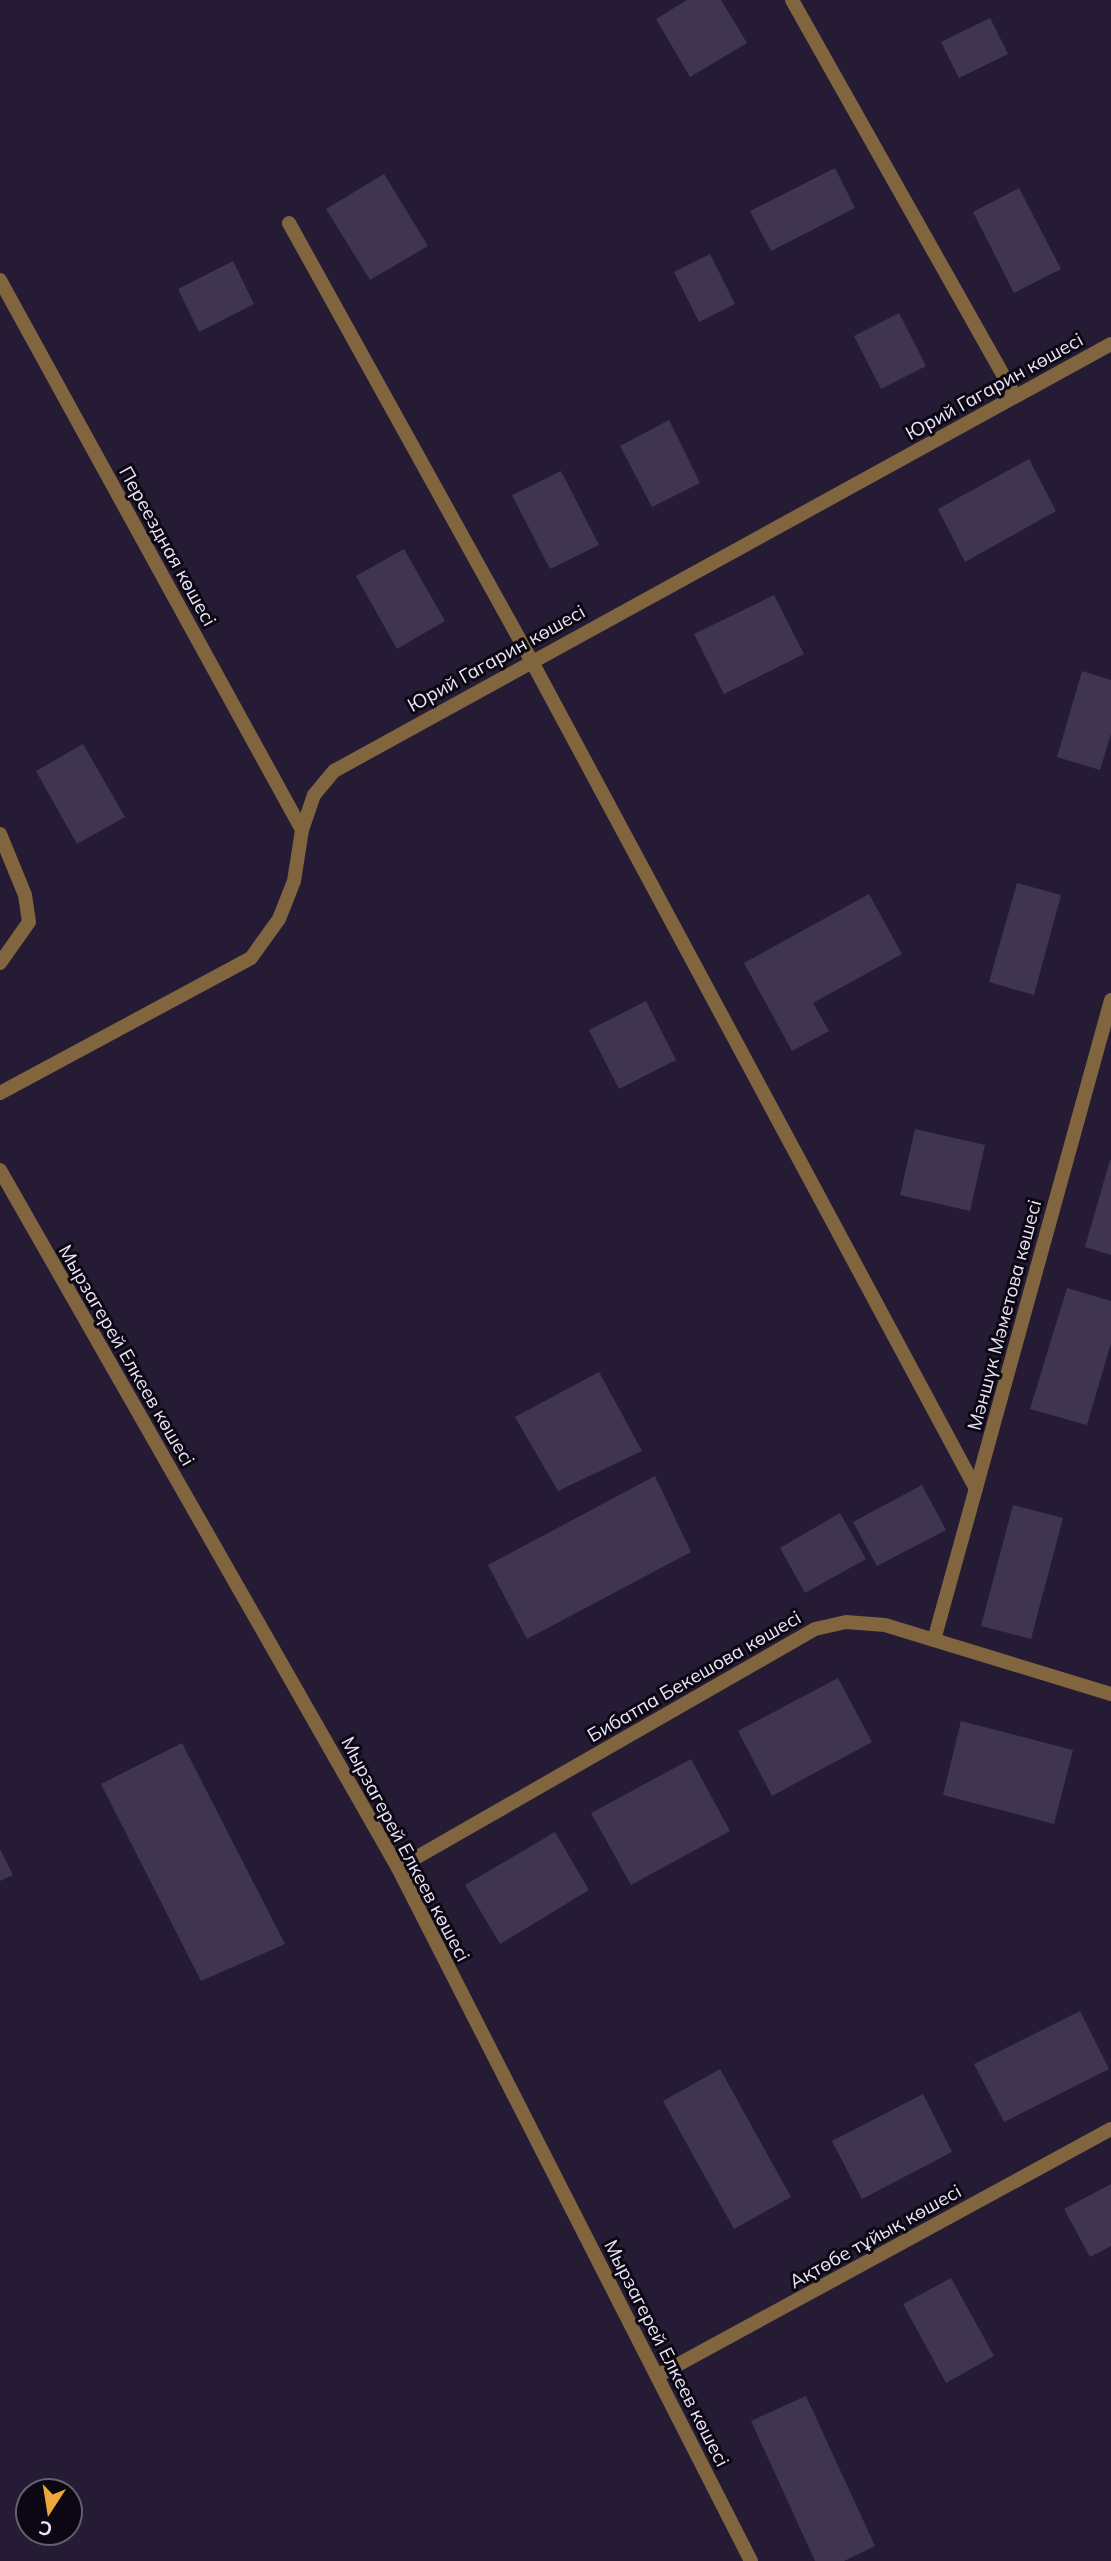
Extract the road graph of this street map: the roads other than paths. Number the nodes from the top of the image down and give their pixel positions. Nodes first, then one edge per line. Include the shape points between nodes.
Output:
1 (792, 0) edge
2 (289, 223) dead end
3 (0, 280) edge
4 (1111, 344) edge
5 (1015, 396) junction
6 (531, 660) junction
7 (302, 830) junction
8 (0, 834) edge
9 (0, 963) edge
10 (1111, 1000) edge
11 (0, 1093) edge
12 (0, 1170) edge
13 (976, 1489) junction
14 (934, 1640) junction
15 (1111, 1695) edge
16 (398, 1868) junction
17 (1111, 2129) edge
18 (657, 2376) junction
19 (751, 2561) edge

1 - 5 street
2 - 6 street
3 - 7 street, Переездная көшесі
4 - 5 street, Юрий Гагарин көшесі
5 - 6 street, Юрий Гагарин көшесі
6 - 7 street, Юрий Гагарин көшесі via 334,771 314,795
6 - 13 street
7 - 11 street, Юрий Гагарин көшесі via 294,881 279,919 251,958
8 - 9 street via 25,895 29,922
10 - 13 street, Мәншүк Мәметова көшесі
12 - 16 street, Мырзагерей Елкеев көшесі
13 - 14 street, Мәншүк Мәметова көшесі
14 - 15 street, Бибатпа Бекешова көшесі
14 - 16 street, Бибатпа Бекешова көшесі via 885,1625 846,1622 815,1629
16 - 18 street, Мырзагерей Елкеев көшесі
17 - 18 street, Ақтөбе тұйық көшесі
18 - 19 street, Мырзагерей Елкеев көшесі

